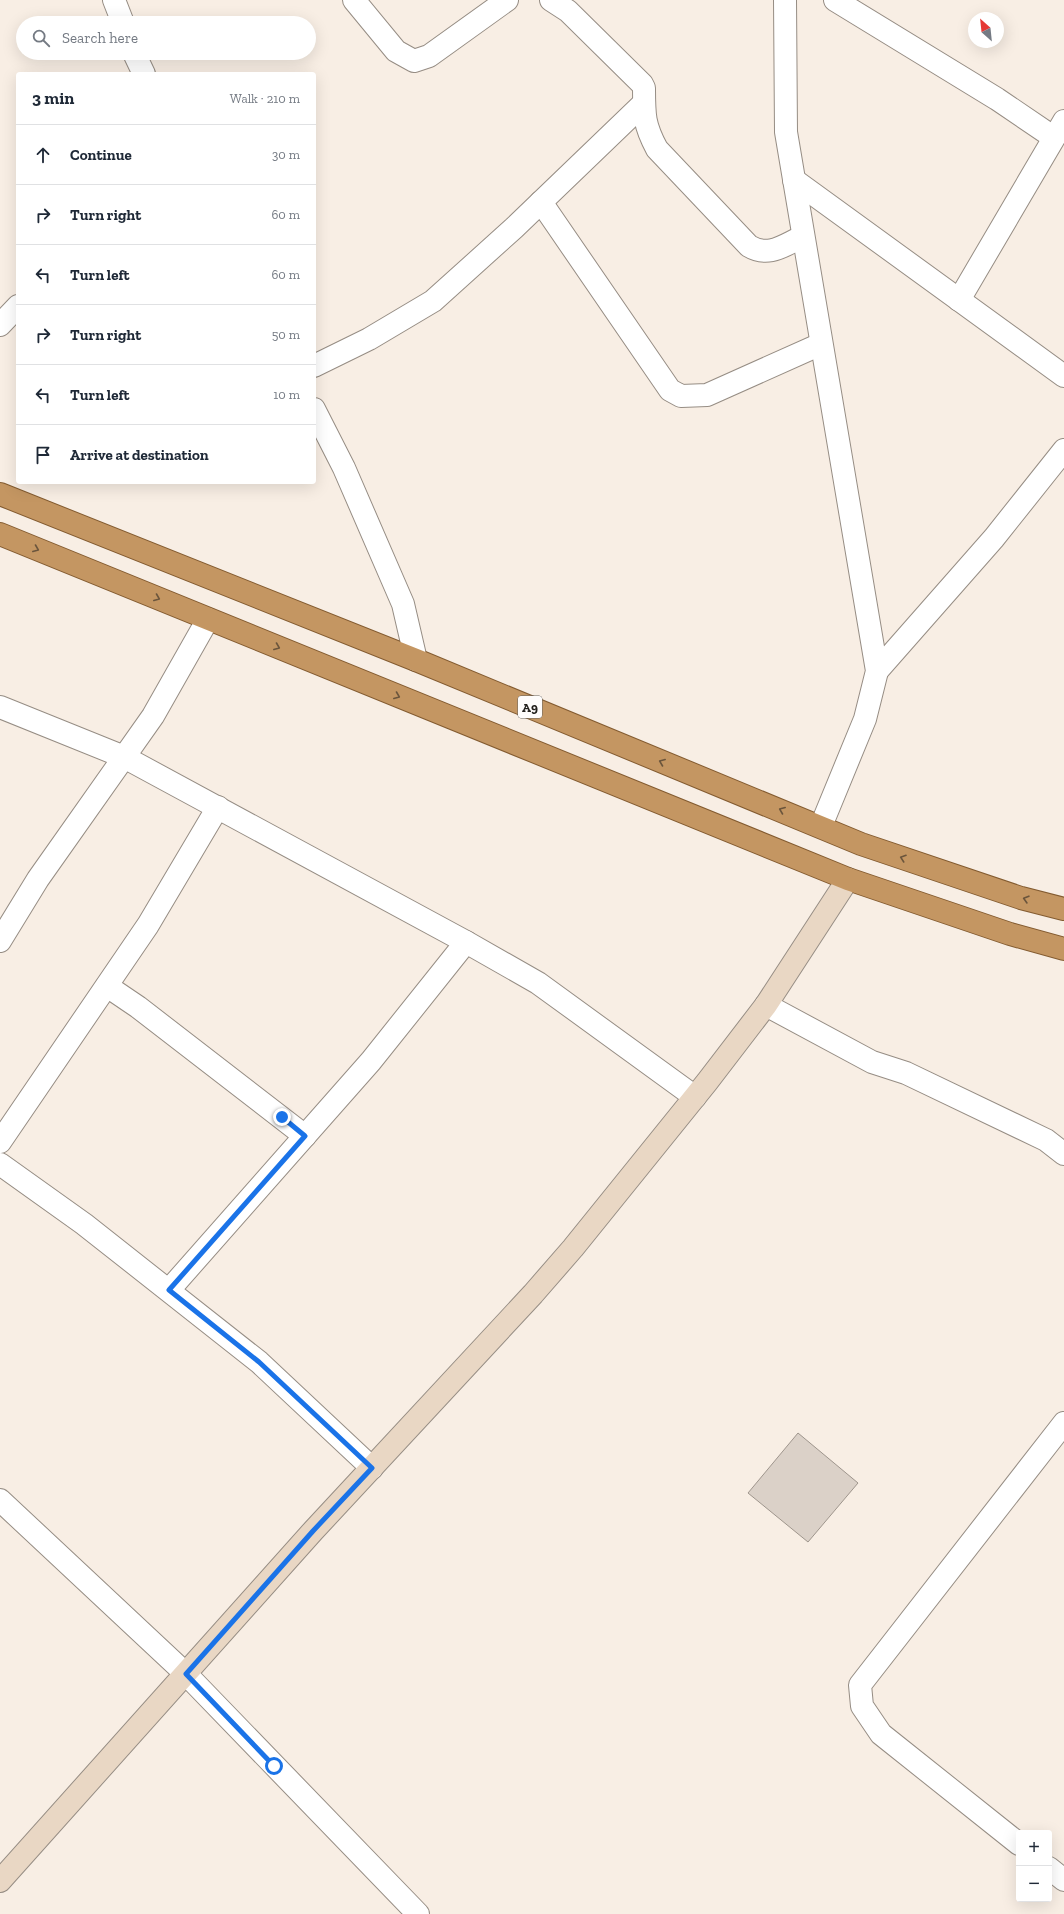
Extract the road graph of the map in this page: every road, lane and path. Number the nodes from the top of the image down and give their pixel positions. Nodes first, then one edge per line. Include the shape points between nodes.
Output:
1 (114, 0) edge
2 (354, 0) edge
3 (507, 0) edge
4 (551, 0) edge
5 (785, 0) edge
6 (835, 0) edge
7 (120, 16) edge
8 (137, 60) edge
9 (143, 72) edge
10 (644, 103) junction
11 (1059, 129) edge
12 (794, 180) junction
13 (541, 202) junction
14 (802, 237) junction
15 (959, 300) junction
16 (16, 308) edge
17 (0, 325) edge
18 (821, 344) junction
19 (316, 365) edge
20 (1064, 376) edge
21 (316, 413) edge
22 (1064, 450) edge
23 (0, 494) edge
24 (0, 534) edge
25 (208, 619) junction
26 (416, 660) junction
27 (877, 671) junction
28 (0, 706) edge
29 (124, 757) junction
30 (218, 807) junction
31 (821, 826) junction
32 (848, 879) junction
33 (1064, 910) edge
34 (0, 941) edge
35 (466, 942) junction
36 (1064, 949) edge
37 (107, 986) junction
38 (766, 1005) junction
39 (694, 1097) junction
40 (305, 1136) junction
41 (0, 1142) edge
42 (1064, 1154) edge
43 (0, 1164) edge
44 (169, 1290) junction
45 (1064, 1423) edge
46 (372, 1468) junction
47 (0, 1500) edge
48 (186, 1674) junction
49 (1016, 1842) edge
50 (1052, 1870) edge
51 (1064, 1880) edge
52 (0, 1881) edge
53 (418, 1914) edge

1 - 7 street
2 - 3 street via 396,51 414,61 429,56
4 - 10 street via 568,11 642,84
5 - 12 street via 786,132
6 - 11 street via 991,94
8 - 9 street
10 - 13 street
10 - 14 street via 644,119 657,149 750,246 759,252 768,252
11 - 15 street
12 - 14 street
12 - 15 street
13 - 18 street via 670,390 681,396 707,395
13 - 19 street via 433,301 369,339
14 - 18 street
15 - 20 street
16 - 17 street
18 - 27 street
21 - 26 street via 344,468 403,604
22 - 27 street via 994,538
23 - 26 highway, A9
24 -> 25 highway
25 - 29 street via 153,716
25 -> 32 highway
31 -> 26 highway, A9
27 - 31 street via 865,719
28 - 29 street
29 - 30 street
29 - 34 street via 38,879
30 - 35 street
30 - 37 street via 148,925
33 -> 31 highway, A9 via 862,844
32 - 36 highway via 1010,934
32 - 38 main road
35 - 39 street via 538,984
35 - 40 street via 371,1062
37 - 40 street
37 - 41 street
38 - 39 main road
38 - 42 street via 872,1062 906,1073 1046,1140
39 - 46 main road via 573,1248
40 - 44 street
43 - 44 street via 84,1224
44 - 46 street via 259,1362
45 - 49 street via 860,1685 862,1706 881,1734
46 - 48 main road
47 - 48 street
48 - 52 main road
48 - 53 street
50 - 51 street

